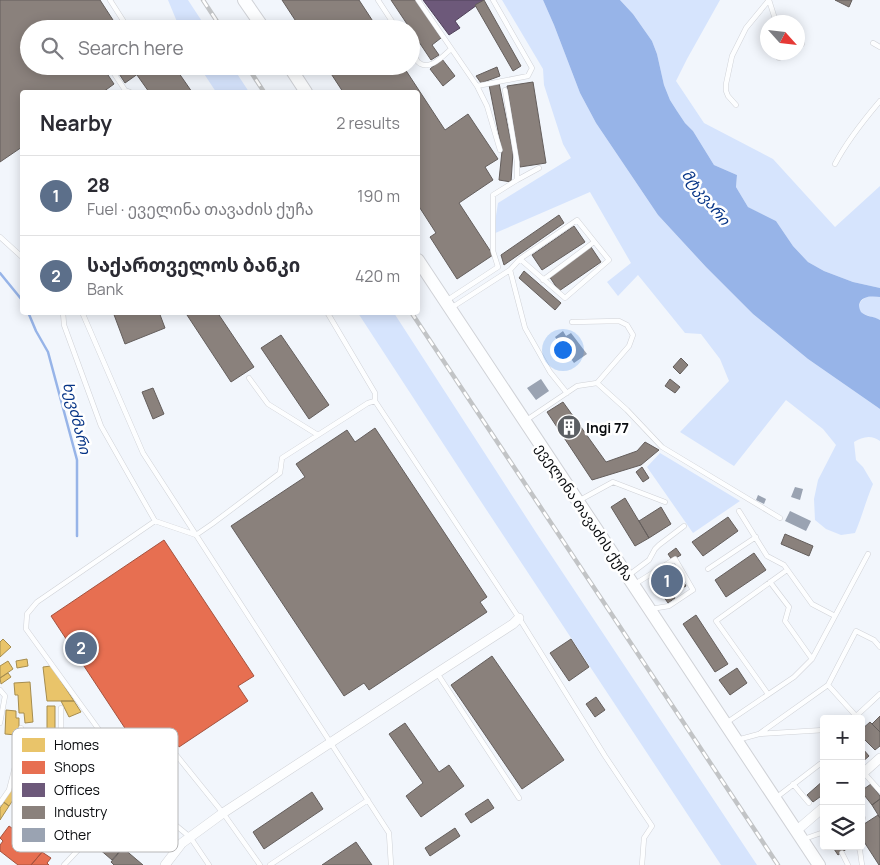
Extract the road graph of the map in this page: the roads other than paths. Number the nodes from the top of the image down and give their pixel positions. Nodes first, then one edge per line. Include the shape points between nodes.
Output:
1 (110, 0) edge
2 (244, 0) edge
3 (378, 0) edge
4 (418, 0) edge
5 (493, 0) edge
6 (769, 0) edge
7 (774, 15) edge
8 (123, 20) edge
9 (258, 20) edge
10 (391, 20) edge
11 (874, 43) dead end
12 (880, 46) edge
13 (451, 49) junction
14 (420, 64) edge
15 (114, 75) edge
16 (294, 75) edge
17 (477, 86) junction
18 (121, 90) edge
19 (305, 90) edge
20 (505, 90) dead end
21 (880, 101) edge
22 (736, 105) dead end
23 (500, 150) dead end
24 (835, 164) dead end
25 (539, 168) dead end
26 (517, 180) junction
27 (0, 237) edge
28 (594, 242) junction
29 (20, 254) edge
30 (520, 259) junction
31 (420, 263) edge
32 (510, 270) junction
33 (543, 280) junction
34 (448, 305) junction
35 (63, 315) edge
36 (83, 315) edge
37 (329, 315) edge
38 (572, 322) dead end
39 (249, 378) dead end
40 (597, 384) junction
41 (567, 393) junction
42 (375, 401) junction
43 (525, 421) junction
44 (318, 435) junction
45 (578, 501) junction
46 (665, 502) dead end
47 (739, 510) dead end
48 (780, 518) dead end
49 (155, 521) junction
50 (684, 526) dead end
51 (196, 535) junction
52 (756, 537) junction
53 (868, 554) dead end
54 (708, 568) dead end
55 (787, 570) junction
56 (630, 581) junction
57 (770, 582) junction
58 (649, 609) junction
59 (835, 616) junction
60 (519, 618) junction
61 (880, 647) edge
62 (812, 659) junction
63 (437, 673) junction
64 (828, 685) junction
65 (0, 690) edge
66 (768, 694) junction
67 (880, 694) edge
68 (61, 708) dead end
69 (853, 715) edge
70 (858, 715) edge
71 (0, 723) edge
72 (725, 723) junction
73 (61, 728) edge
74 (98, 728) edge
75 (820, 730) edge
76 (759, 734) junction
77 (736, 740) junction
78 (331, 743) junction
79 (178, 757) edge
80 (880, 758) edge
81 (820, 764) edge
82 (865, 772) edge
83 (865, 776) edge
84 (12, 778) edge
85 (794, 784) junction
86 (880, 791) edge
87 (519, 798) dead end
88 (775, 799) junction
89 (368, 800) junction
90 (0, 803) edge
91 (809, 803) dead end
92 (820, 811) edge
93 (223, 813) junction
94 (178, 827) edge
95 (820, 832) edge
96 (799, 835) junction
97 (190, 837) junction
98 (178, 848) edge
99 (860, 850) edge
100 (76, 852) edge
101 (175, 852) edge
102 (842, 852) dead end
103 (64, 865) edge
104 (165, 865) edge
105 (209, 865) edge
106 (260, 865) edge
107 (270, 865) edge
108 (391, 865) edge
109 (642, 865) edge
110 (819, 865) edge
111 (848, 865) edge
112 (862, 865) edge

1 - 8 lane
2 - 9 main road
3 - 10 lane
4 - 13 lane
5 - 17 lane via 532,68 528,76
6 - 7 lane
6 - 22 lane via 746,28 732,56 726,91
11 - 12 lane
13 - 14 lane via 432,64
13 - 17 lane
15 - 18 lane
16 - 19 main road
17 - 23 lane via 488,106
20 - 26 lane
21 - 24 lane via 854,132
25 - 26 lane
26 - 34 lane via 494,195 493,251 498,267
27 - 29 lane
28 - 30 lane via 576,220
28 - 33 lane
28 - 33 lane via 609,260 565,298
30 - 32 lane
30 - 33 lane
31 - 34 main road, ეველინა თავაძის ქუჩა
32 - 34 lane
32 - 41 lane via 525,328 550,372
34 - 43 main road, ეველინა თავაძის ქუჩა
35 - 49 lane via 101,426
36 - 51 lane via 143,453
37 - 42 lane via 375,392
38 - 40 lane via 619,321 627,325 633,335 629,346
39 - 44 lane via 268,404
40 - 41 lane via 577,386
40 - 48 lane via 662,447
41 - 43 lane
42 - 44 lane
42 - 60 lane
43 - 45 main road, ეველინა თავაძის ქუჩა
44 - 51 lane via 282,458 280,473
45 - 46 lane via 613,482
45 - 56 main road, ეველინა თავაძის ქუჩა
47 - 52 lane
49 - 51 lane
49 - 74 lane via 37,602 27,614 26,629
50 - 56 lane via 655,549
51 - 78 lane
52 - 54 lane
52 - 55 lane via 767,556 784,564
53 - 59 lane
55 - 57 lane
55 - 59 lane via 812,604
56 - 58 main road, ეველინა თავაძის ქუჩა
56 - 58 lane via 674,559 693,590 669,606
57 - 62 lane via 789,607 785,620
57 - 66 lane via 716,620
58 - 72 main road, ეველინა თავაძის ქუჩა
59 - 62 lane
60 - 63 street
60 - 109 lane via 652,826 644,838
61 - 64 lane via 856,631
62 - 66 lane via 794,677
63 - 78 street
63 - 87 lane
64 - 69 lane
64 - 76 lane
65 - 71 lane via 5,696
66 - 72 lane
67 - 70 lane
68 - 73 lane
72 - 77 main road, ეველინა თავაძის ქუჩა
75 - 76 lane
76 - 77 lane
77 - 88 main road, ეველინა თავაძის ქუჩა
78 - 89 lane
78 - 93 street
79 - 93 lane
80 - 82 street
81 - 85 lane
83 - 86 lane
84 - 90 lane
85 - 88 lane
85 - 91 lane
88 - 96 main road, ეველინა თავაძის ქუჩა
89 - 107 lane
89 - 108 lane via 389,833
92 - 96 street
93 - 97 street
93 - 106 lane
94 - 97 lane
95 - 96 lane
96 - 110 main road, ეველინა თავაძის ქუჩა
97 - 98 street
97 - 105 lane
99 - 112 lane
100 - 103 lane
101 - 104 street
102 - 111 lane

